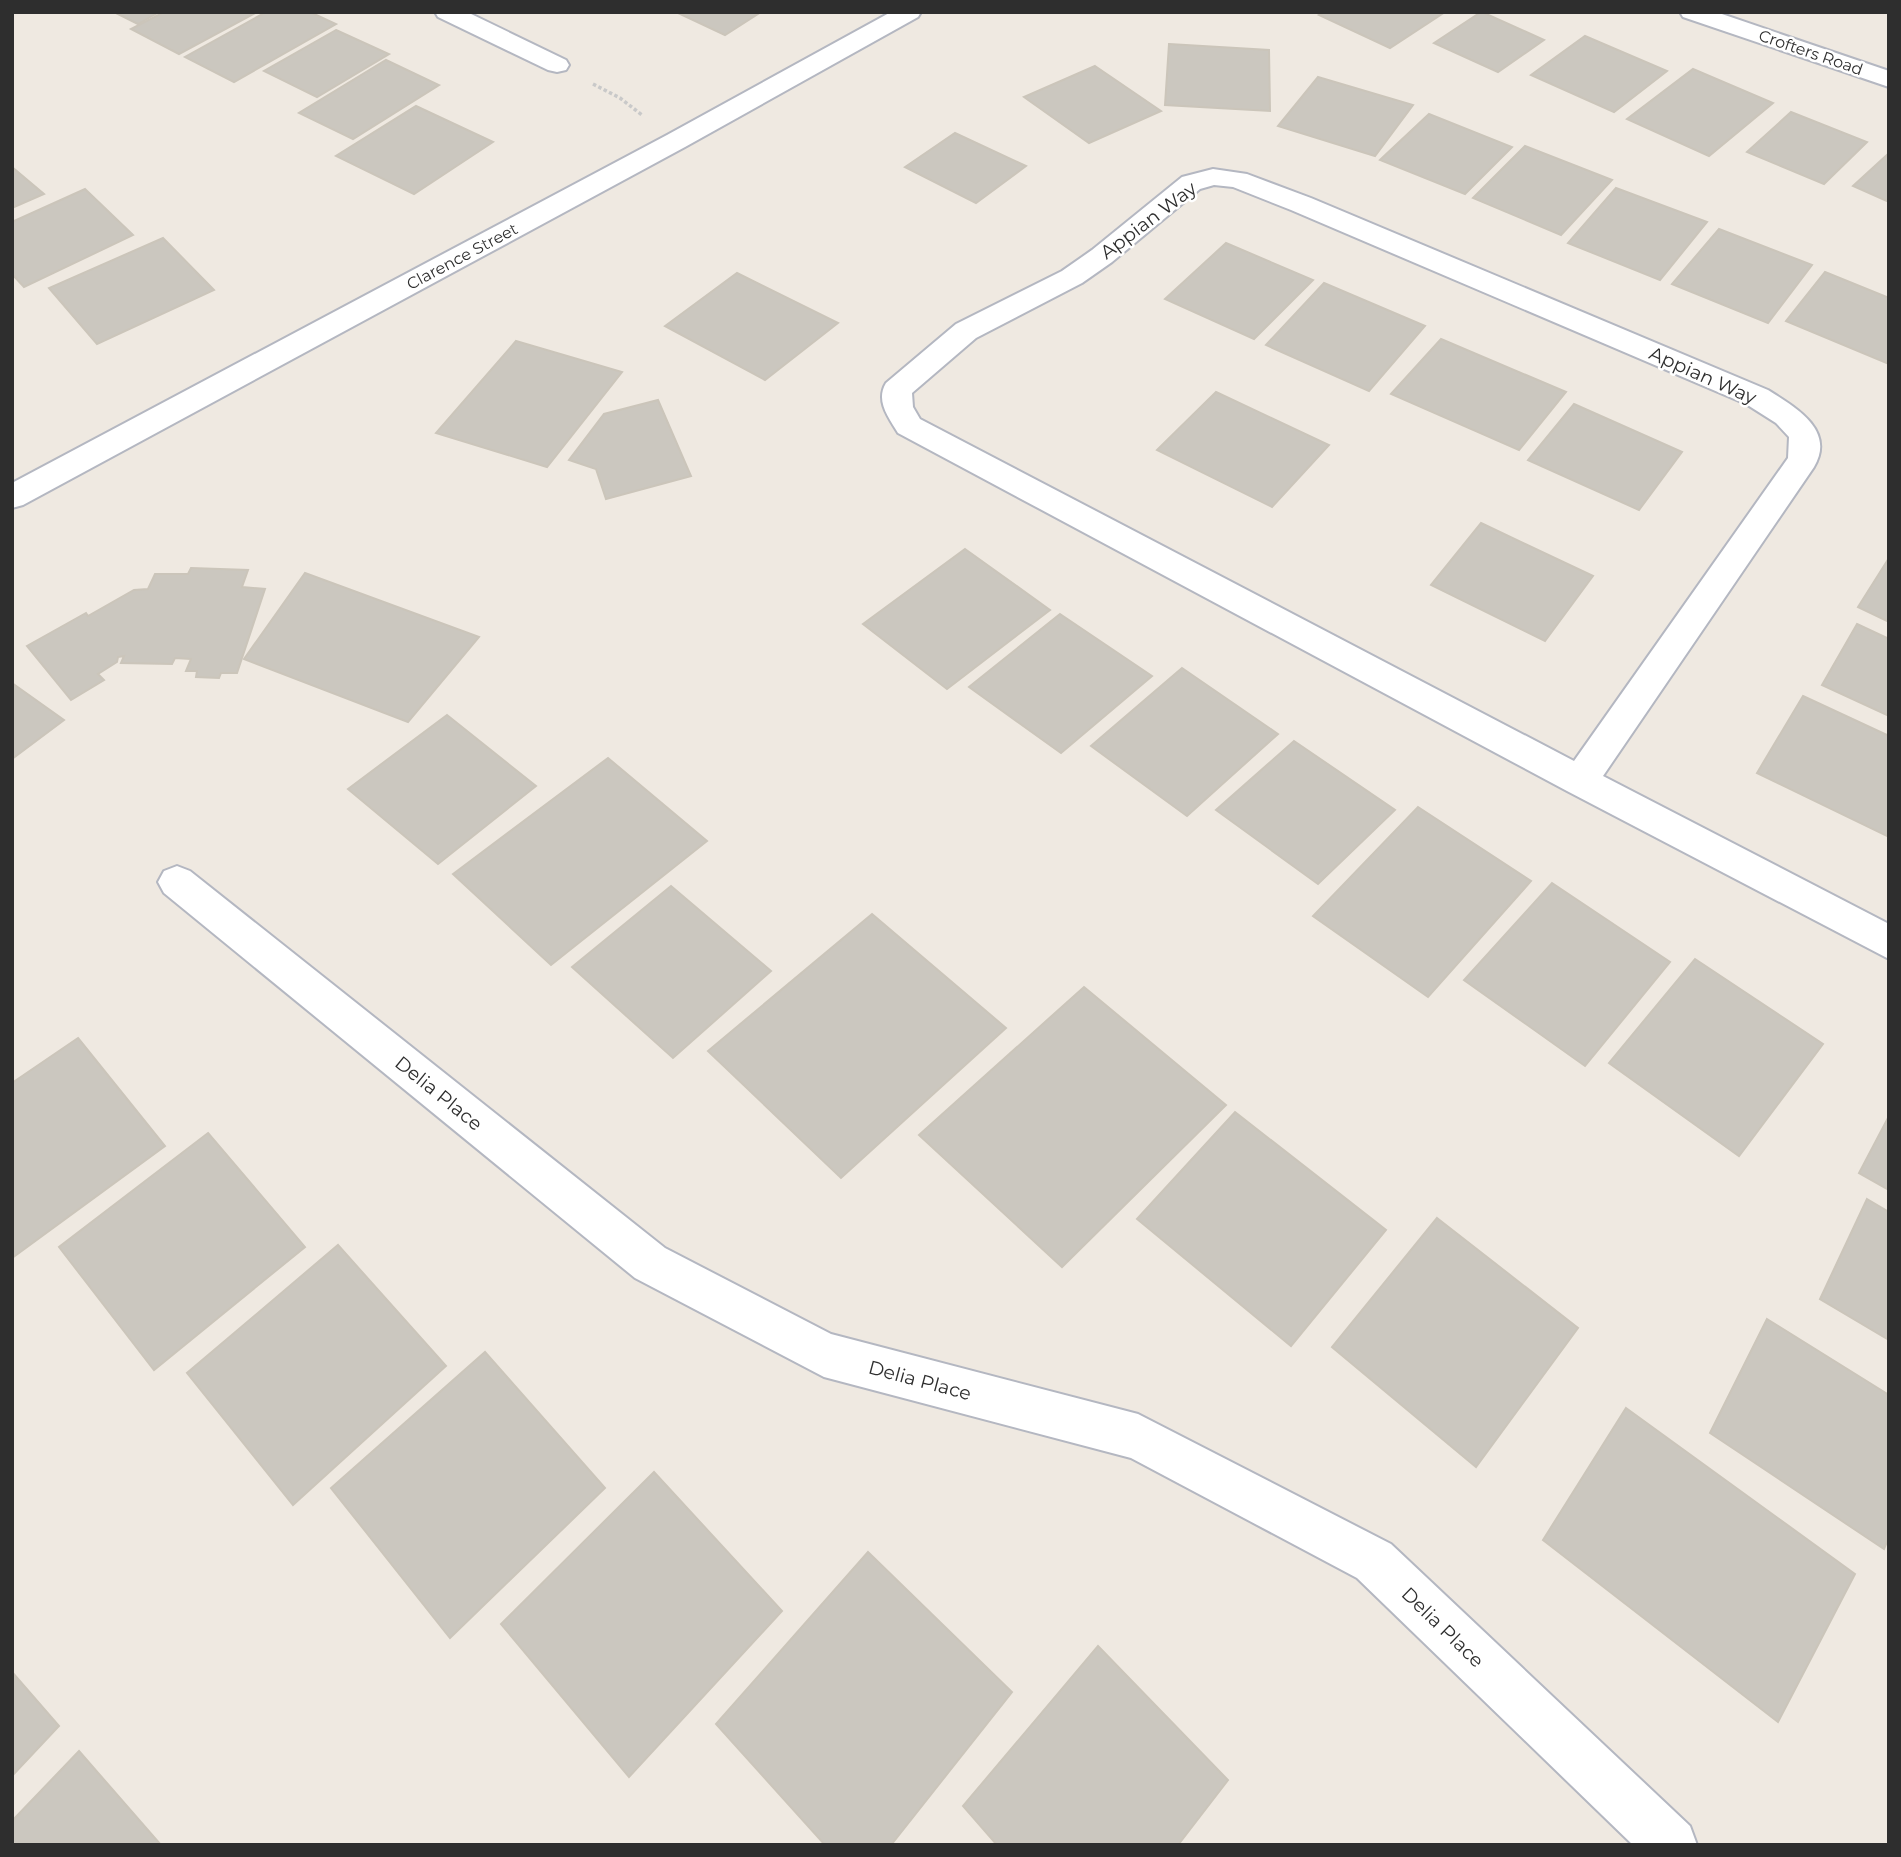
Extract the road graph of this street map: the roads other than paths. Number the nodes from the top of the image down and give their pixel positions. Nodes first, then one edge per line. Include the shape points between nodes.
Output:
1 (447, 12) edge
2 (909, 12) edge
3 (1692, 12) edge
4 (557, 65) road end
5 (1889, 79) edge
6 (12, 496) edge
7 (1580, 781) junction
8 (177, 882) dead end
9 (1889, 943) edge
10 (1671, 1845) edge

1 - 4 street
2 - 6 street, Clarence Street
3 - 5 street, Crofters Road
7 - 7 street, Appian Way via 1803,460 1805,435 1787,416 1757,397 1301,204 1238,180 1213,177 1191,183 1072,277 966,331 897,390 898,407 909,426
7 - 9 street, Appian Way
8 - 10 street, Delia Place via 650,1263 824,1355 1138,1437 1374,1561

